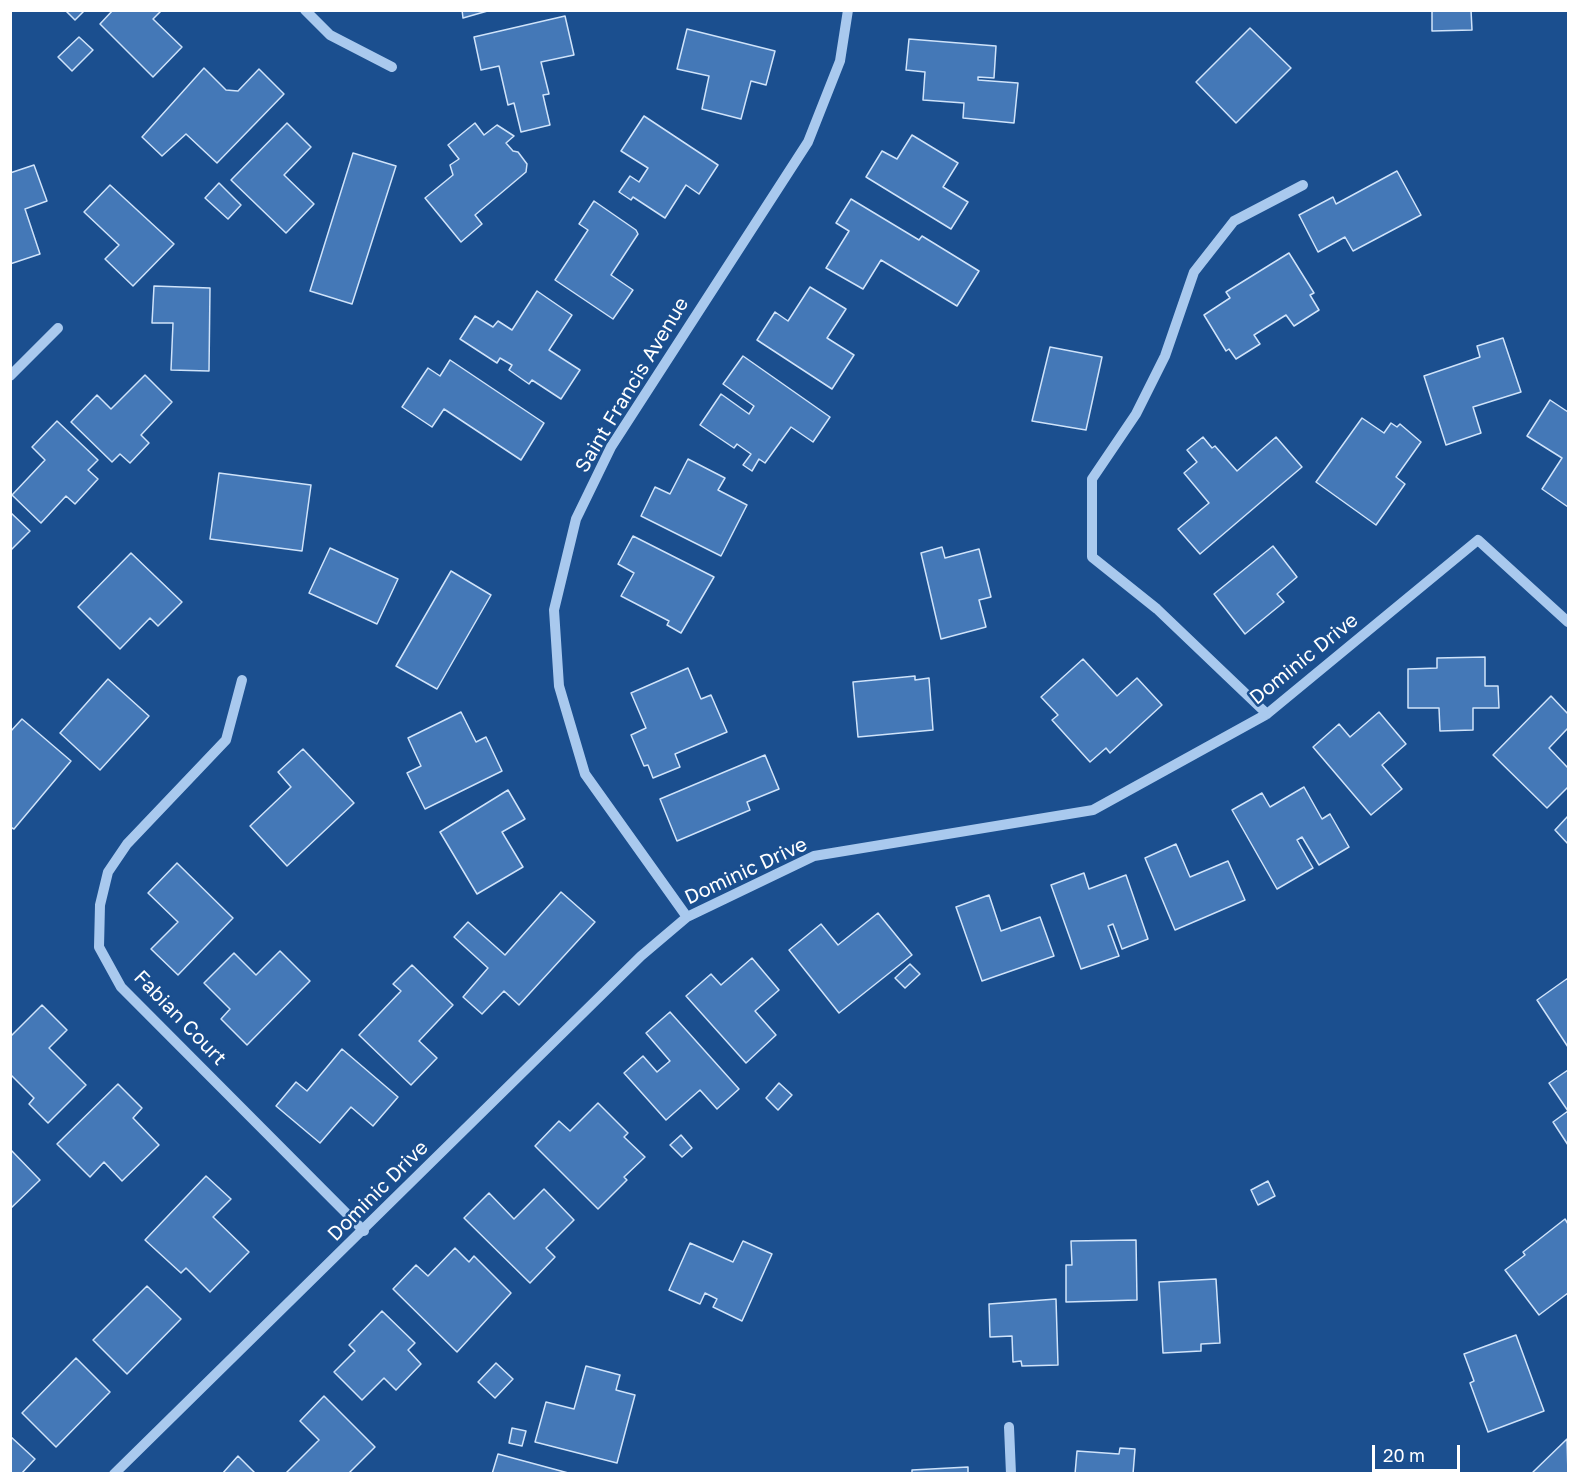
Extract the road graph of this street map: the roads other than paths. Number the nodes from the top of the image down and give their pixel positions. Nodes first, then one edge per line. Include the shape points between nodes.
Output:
1 (305, 10) edge
2 (848, 10) edge
3 (392, 67) dead end
4 (1303, 185) dead end
5 (58, 328) dead end
6 (10, 376) edge
7 (1569, 622) edge
8 (242, 680) dead end
9 (1267, 714) junction
10 (687, 917) junction
11 (364, 1231) junction
12 (1009, 1426) dead end
13 (114, 1473) edge
14 (1011, 1473) edge

1 - 3 street via 330,35
2 - 10 street, Saint Francis Avenue via 840,61 808,142 611,447 576,519 554,610 559,686 585,774
4 - 9 street via 1234,221 1194,272 1165,357 1136,414 1092,479 1092,557 1157,609
5 - 6 street
7 - 9 street, Dominic Drive via 1478,540
8 - 11 street, Fabian Court via 226,740 127,844 108,872 100,906 99,947 122,987
9 - 10 street, Dominic Drive via 1092,810 814,856
10 - 11 street, Dominic Drive via 641,956
11 - 13 street, Dominic Drive
12 - 14 street

